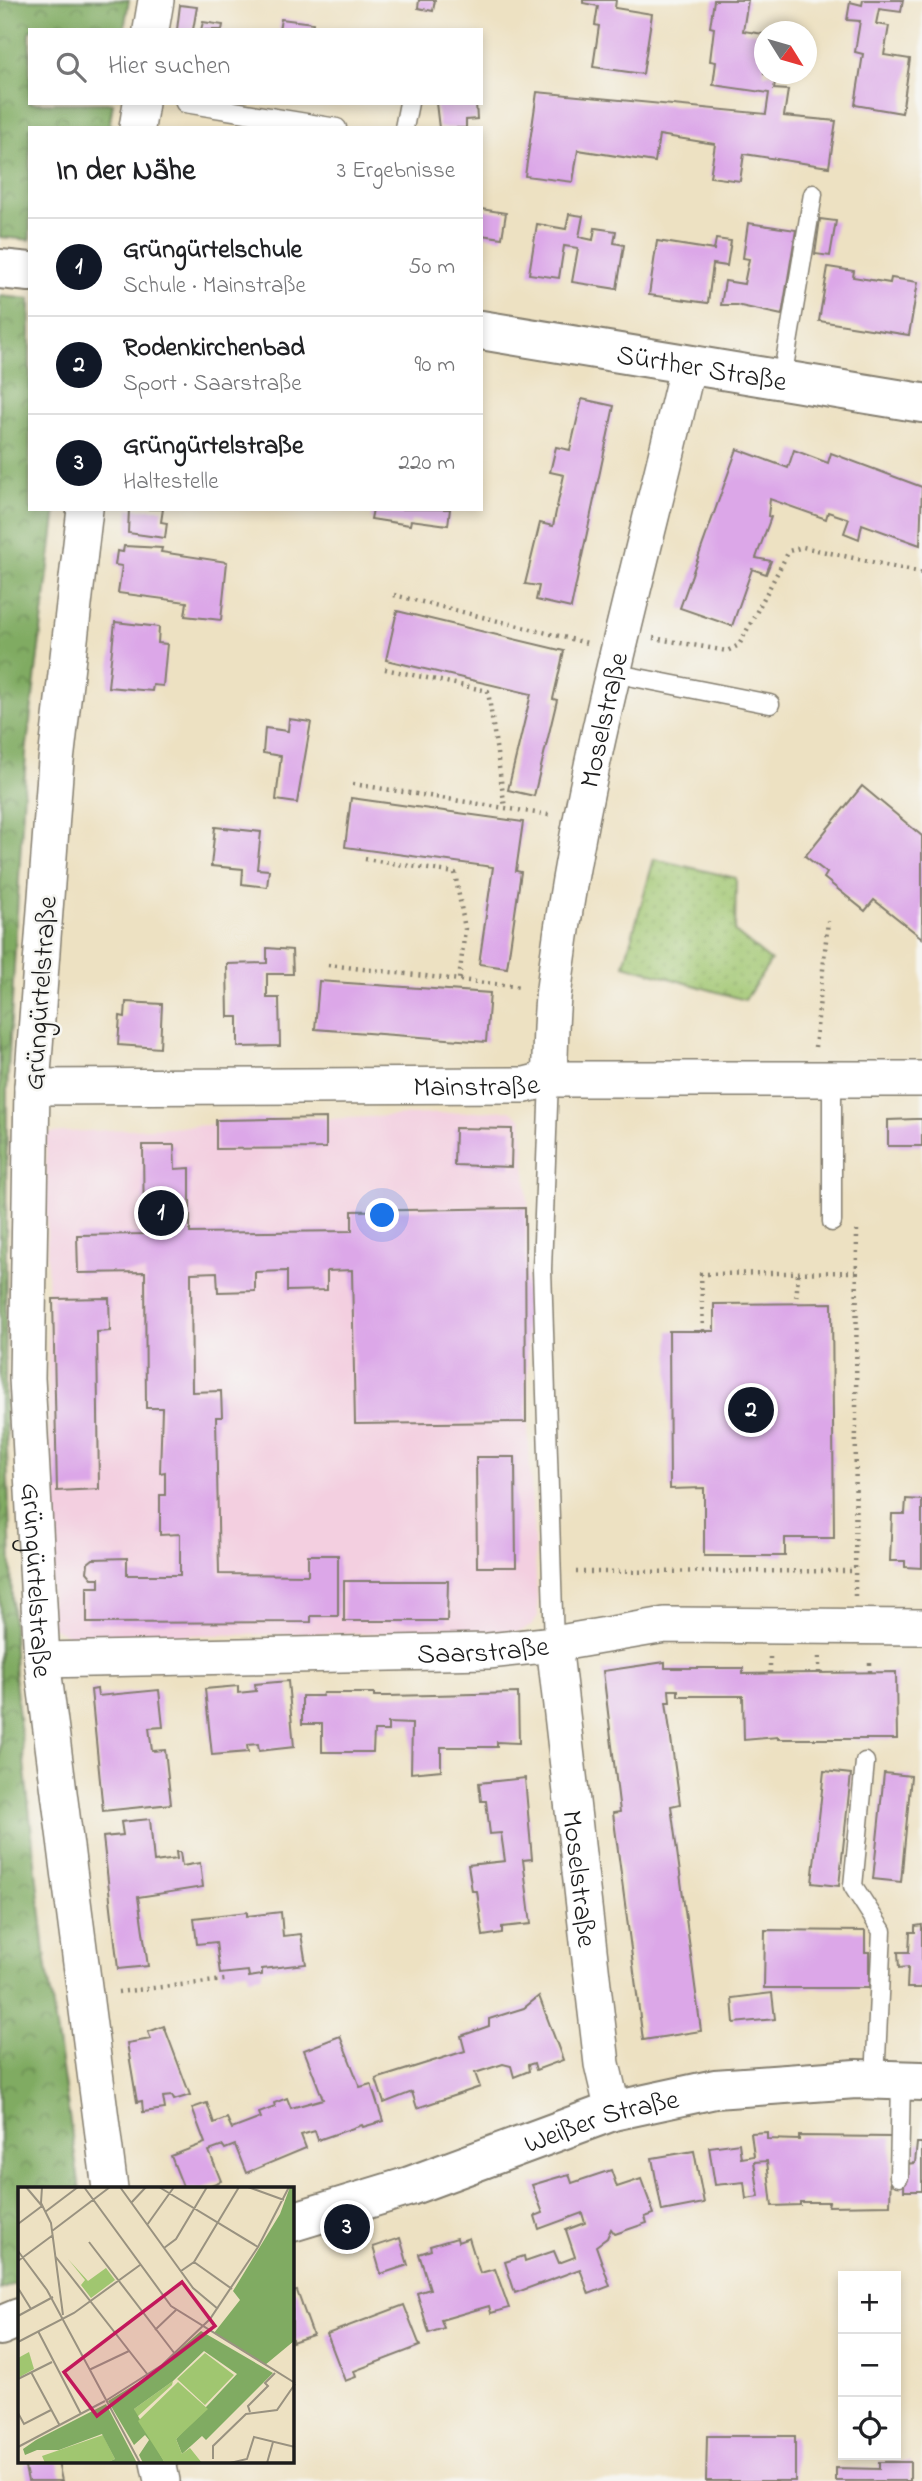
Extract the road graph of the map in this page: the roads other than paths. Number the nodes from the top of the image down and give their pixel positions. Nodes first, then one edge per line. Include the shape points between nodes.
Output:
1 (156, 0) edge
2 (151, 28) edge
3 (141, 105) edge
4 (197, 105) edge
5 (408, 105) edge
6 (137, 126) edge
7 (325, 126) edge
8 (404, 126) edge
9 (813, 194) dead end
10 (0, 269) edge
11 (28, 272) edge
12 (483, 330) edge
13 (688, 364) junction
14 (782, 379) junction
15 (922, 403) edge
16 (85, 511) edge
17 (617, 652) junction
18 (770, 704) dead end
19 (549, 1079) junction
20 (822, 1079) junction
21 (922, 1079) edge
22 (32, 1087) junction
23 (832, 1222) dead end
24 (922, 1628) edge
25 (554, 1644) junction
26 (42, 1660) junction
27 (865, 1762) dead end
28 (899, 2080) edge
29 (613, 2111) junction
30 (899, 2177) dead end
31 (110, 2187) edge
32 (294, 2221) edge
33 (18, 2318) edge
34 (0, 2326) edge

1 - 2 street
3 - 6 street
4 - 7 lane
5 - 8 lane
9 - 14 lane
10 - 11 street
12 - 13 street, Sürther Straße
13 - 14 street, Sürther Straße
13 - 17 street, Moselstraße
14 - 15 street, Sürther Straße
16 - 22 street, Grüngürtelstraße via 56,761
17 - 18 lane
17 - 19 street, Moselstraße via 581,820 553,990
19 - 20 street, Mainstraße
19 - 22 street, Mainstraße via 525,1085
19 - 25 lane via 542,1269
20 - 21 street, Mainstraße
20 - 23 lane
22 - 26 street, Grüngürtelstraße via 27,1378
24 - 25 street, Saarstraße via 665,1625
25 - 26 street, Saarstraße via 488,1651
25 - 29 street, Moselstraße via 602,2064
26 - 31 street, Grüngürtelstraße
27 - 28 lane via 853,1886 882,1931
28 - 29 street, Weißer Straße via 715,2089
28 - 30 lane
29 - 32 street, Weißer Straße via 410,2186
33 - 34 street

